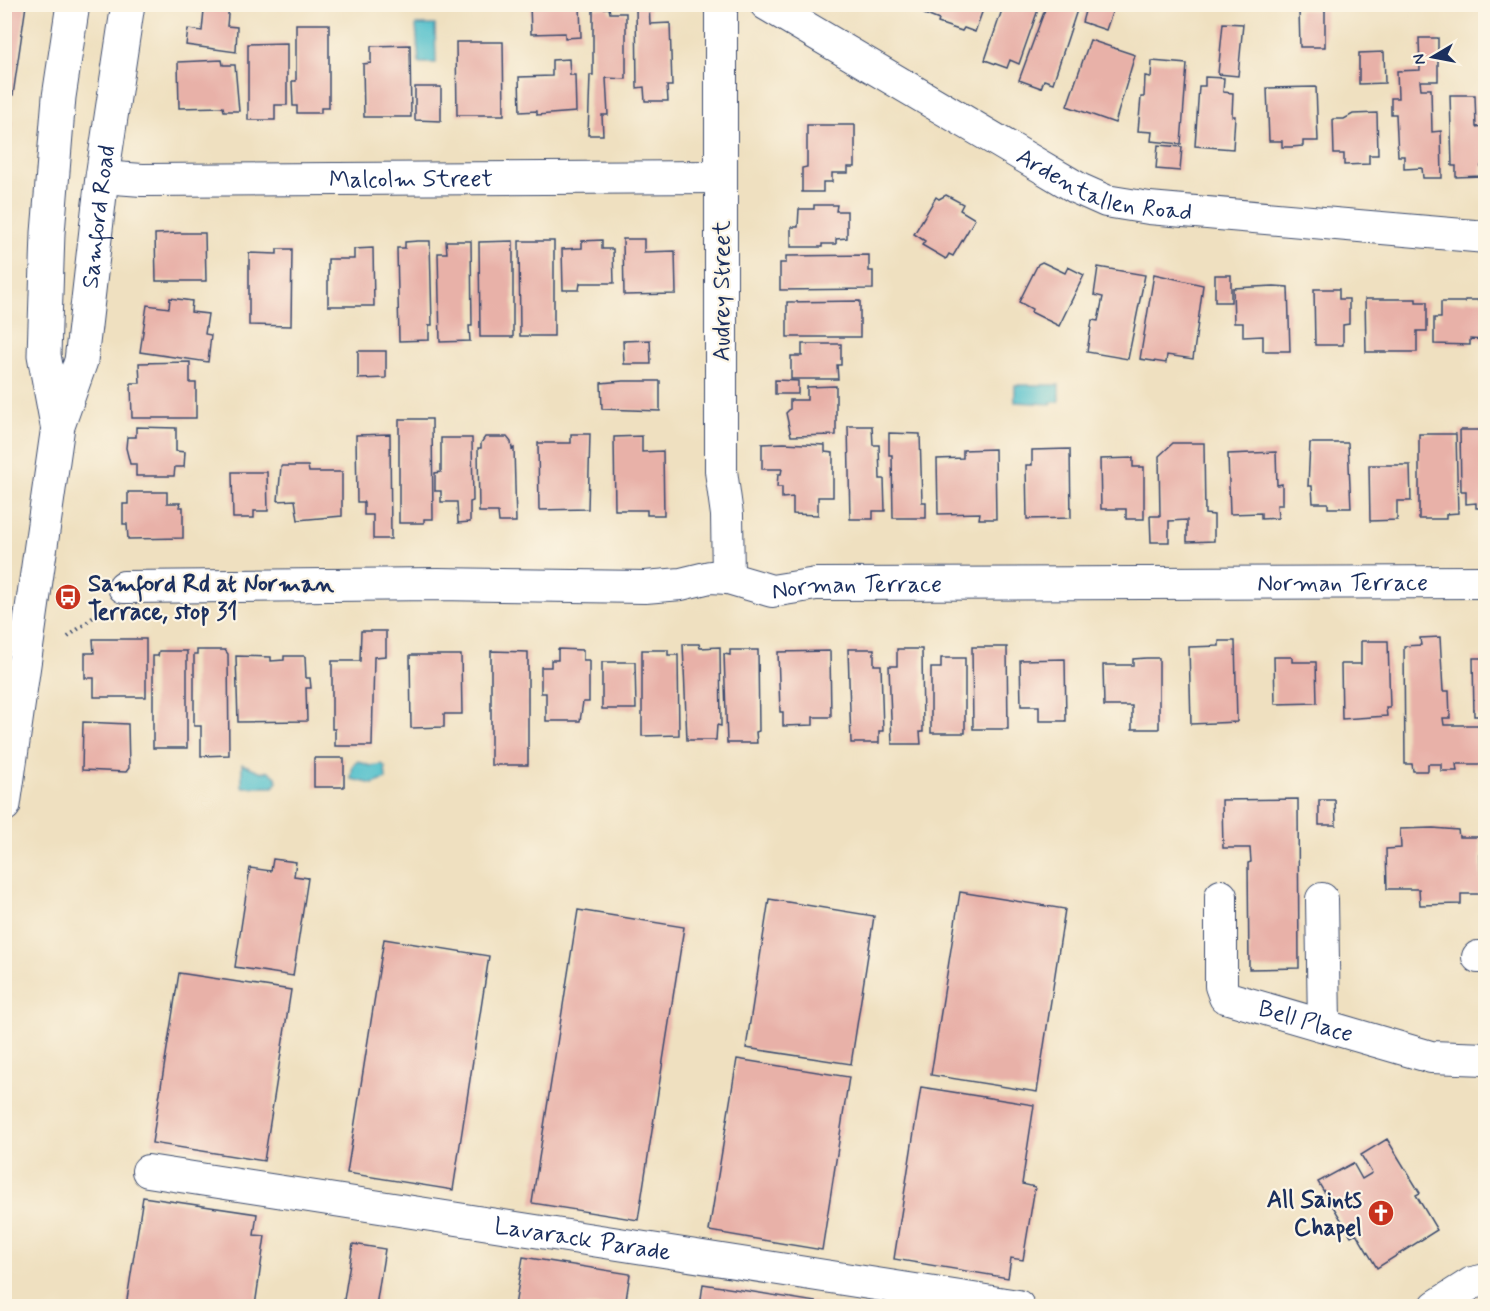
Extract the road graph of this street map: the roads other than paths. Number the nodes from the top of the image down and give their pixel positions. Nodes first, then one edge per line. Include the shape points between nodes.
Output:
1 (73, 4) edge
2 (128, 4) edge
3 (721, 4) edge
4 (766, 4) edge
5 (102, 177) junction
6 (720, 177) junction
7 (1485, 237) edge
8 (58, 426) junction
9 (728, 578) junction
10 (1485, 582) edge
11 (124, 588) road end
12 (4, 805) edge
13 (1221, 896) dead end
14 (1322, 899) dead end
15 (1324, 1025) junction
16 (1485, 1059) edge
17 (148, 1171) dead end
18 (1481, 1278) edge
19 (1018, 1306) edge
20 (1436, 1306) edge

1 - 8 main road, Samford Road via 59,97 47,244 44,355
2 - 5 main road, Samford Road
3 - 6 street, Audrey Street
4 - 7 street, Ardentallen Road via 1079,189 1106,201
5 - 6 street, Malcolm Street
5 - 8 main road, Samford Road via 81,361
6 - 9 street, Audrey Street via 721,471
8 - 12 main road, Samford Road
9 - 10 street, Norman Terrace via 772,591 816,584
9 - 11 street, Norman Terrace via 645,587 438,584
13 - 15 street, Bell Place via 1221,986 1225,997
14 - 15 street
15 - 16 street, Bell Place via 1431,1057
17 - 19 street, Lavarack Parade
18 - 20 street

